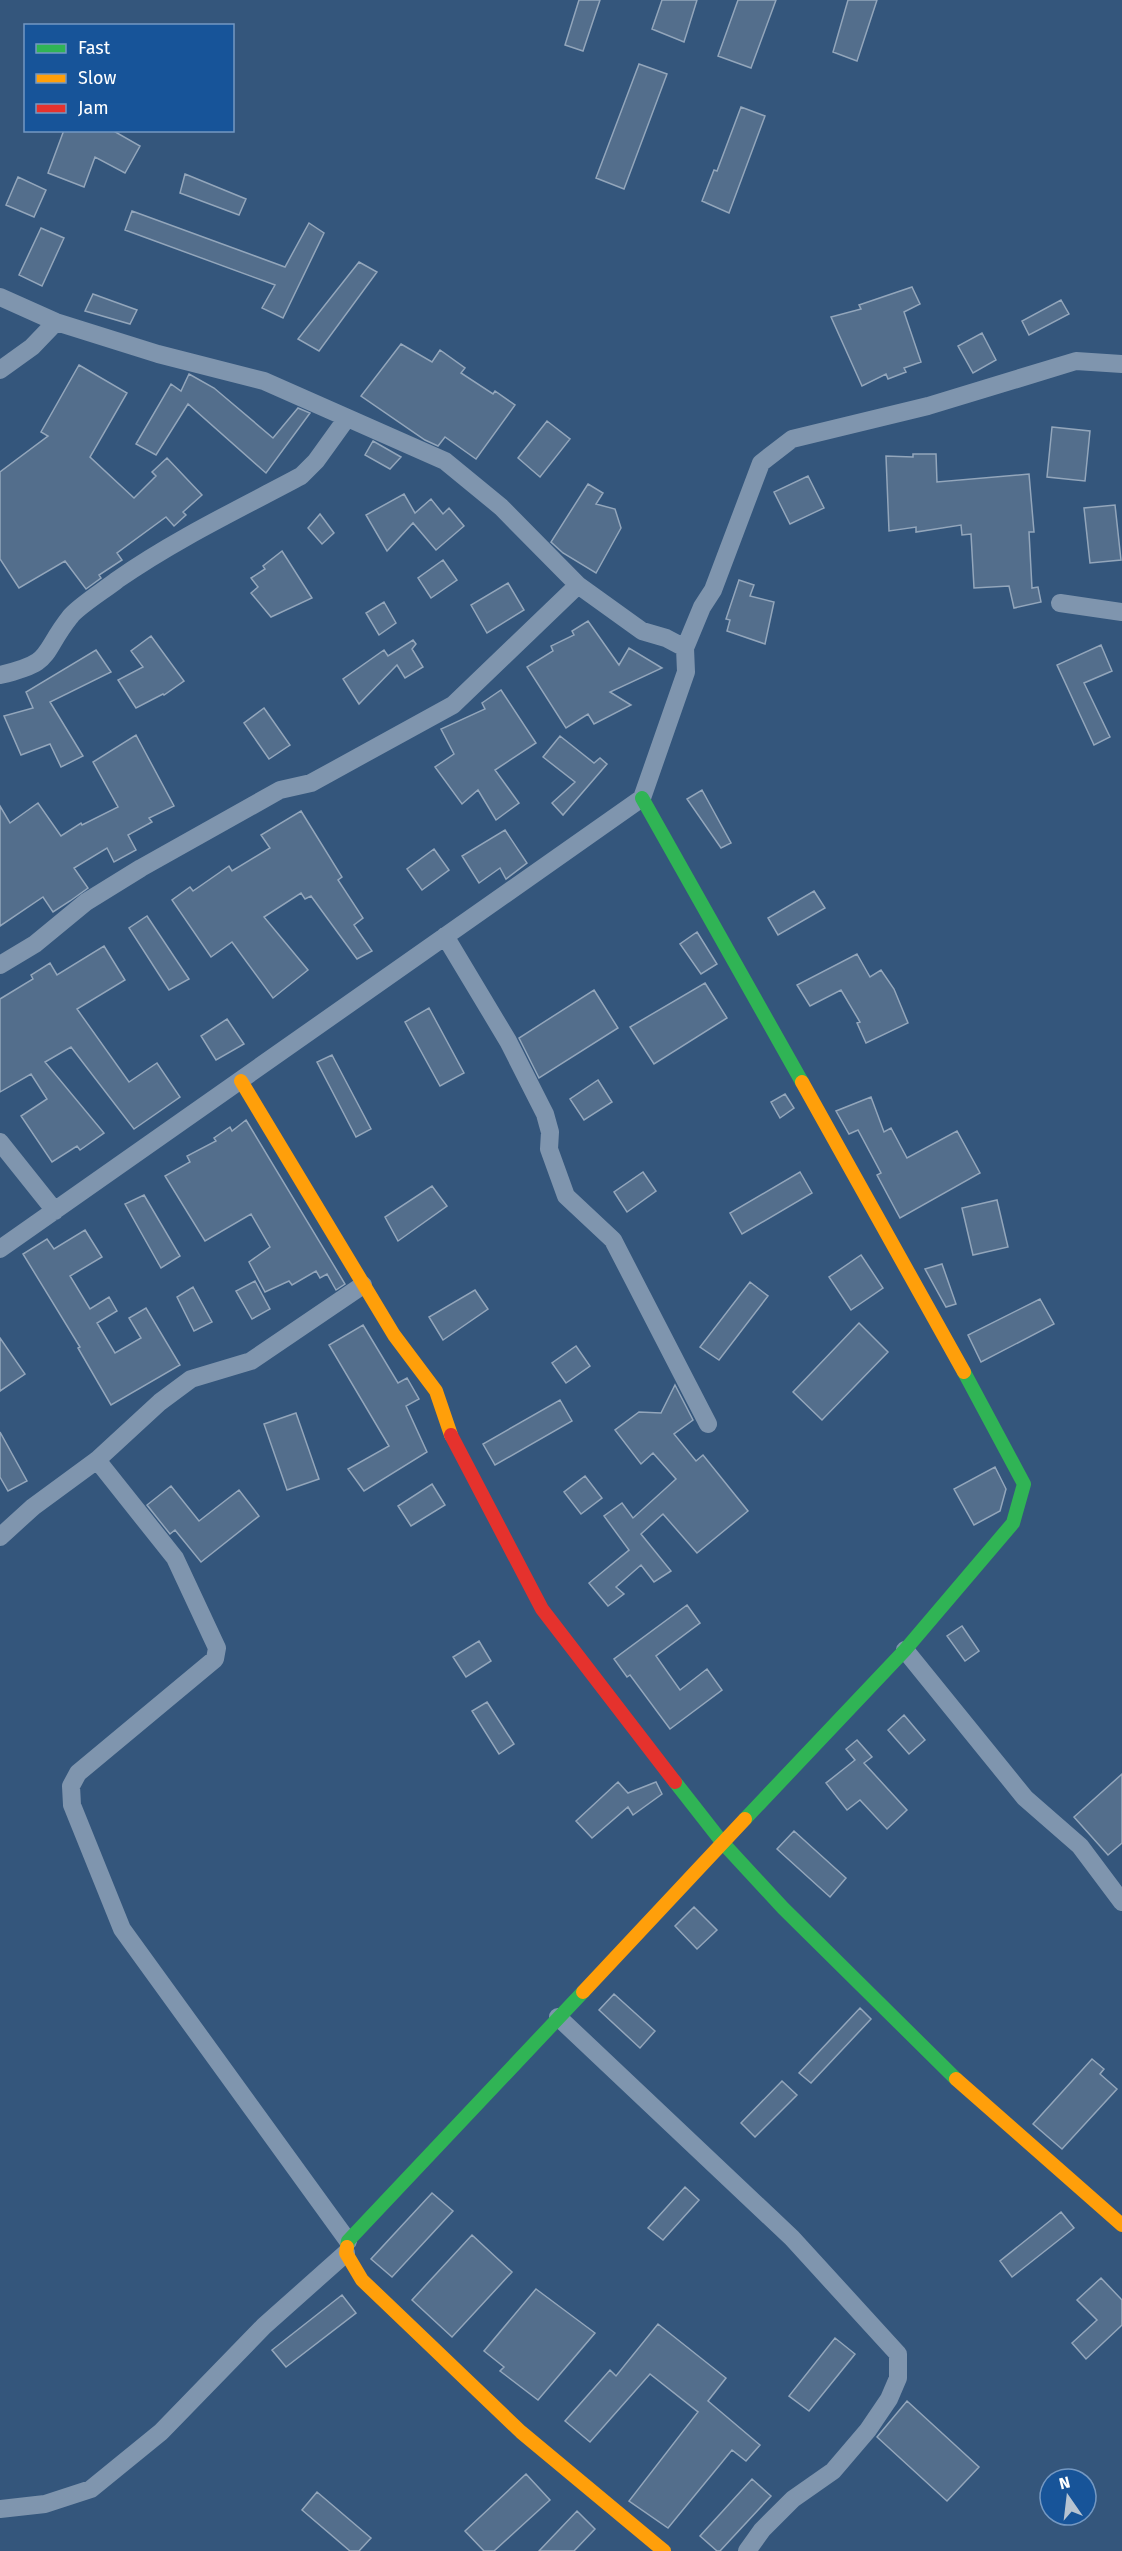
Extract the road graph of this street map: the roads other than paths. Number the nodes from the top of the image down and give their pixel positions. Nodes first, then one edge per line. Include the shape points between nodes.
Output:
1 (0, 297) edge
2 (56, 322) junction
3 (1122, 364) edge
4 (0, 370) edge
5 (347, 418) junction
6 (578, 585) junction
7 (1060, 603) dead end
8 (1122, 612) edge
9 (685, 648) junction
10 (0, 675) edge
11 (642, 798) junction
12 (445, 936) junction
13 (0, 965) edge
14 (241, 1081) junction
15 (0, 1142) edge
16 (55, 1211) junction
17 (0, 1249) edge
18 (363, 1285) junction
19 (708, 1424) dead end
20 (97, 1461) junction
21 (0, 1537) edge
22 (905, 1650) junction
23 (722, 1842) junction
24 (1122, 1902) edge
25 (558, 2017) junction
26 (1122, 2225) edge
27 (347, 2247) junction
28 (0, 2509) edge
29 (664, 2551) edge
30 (747, 2551) edge

1 - 2 street
2 - 4 street via 33,347
2 - 5 street via 264,381
3 - 9 street via 1076,361 928,406 792,439 761,463 713,590
5 - 6 street via 445,461 501,507
5 - 10 street via 301,476 172,545 118,580 71,615 45,658 23,670
6 - 9 street via 642,632
6 - 13 street via 453,705 310,783 280,790 141,868 86,902 35,944
7 - 8 street
9 - 11 street via 686,672
11 - 12 street
11 - 22 street via 1024,1484 1013,1523
12 - 14 street
12 - 19 street via 508,1041 545,1114 549,1149 566,1196 613,1240
14 - 16 street
14 - 18 street
15 - 16 street
16 - 17 street
18 - 20 street via 251,1360 190,1379
18 - 23 street via 436,1391 449,1431 542,1609
20 - 21 street via 33,1507
20 - 27 street via 175,1558 217,1648 215,1659 78,1773 71,1786 72,1805 122,1929
22 - 23 street
22 - 24 street via 1025,1798 1080,1846
23 - 25 street
23 - 26 street via 944,2069
25 - 27 street
25 - 30 street via 792,2238 898,2354 898,2378 868,2430 833,2471 793,2499
27 - 28 street via 264,2325 161,2432 91,2489 45,2504
27 - 29 street via 362,2280 521,2432

